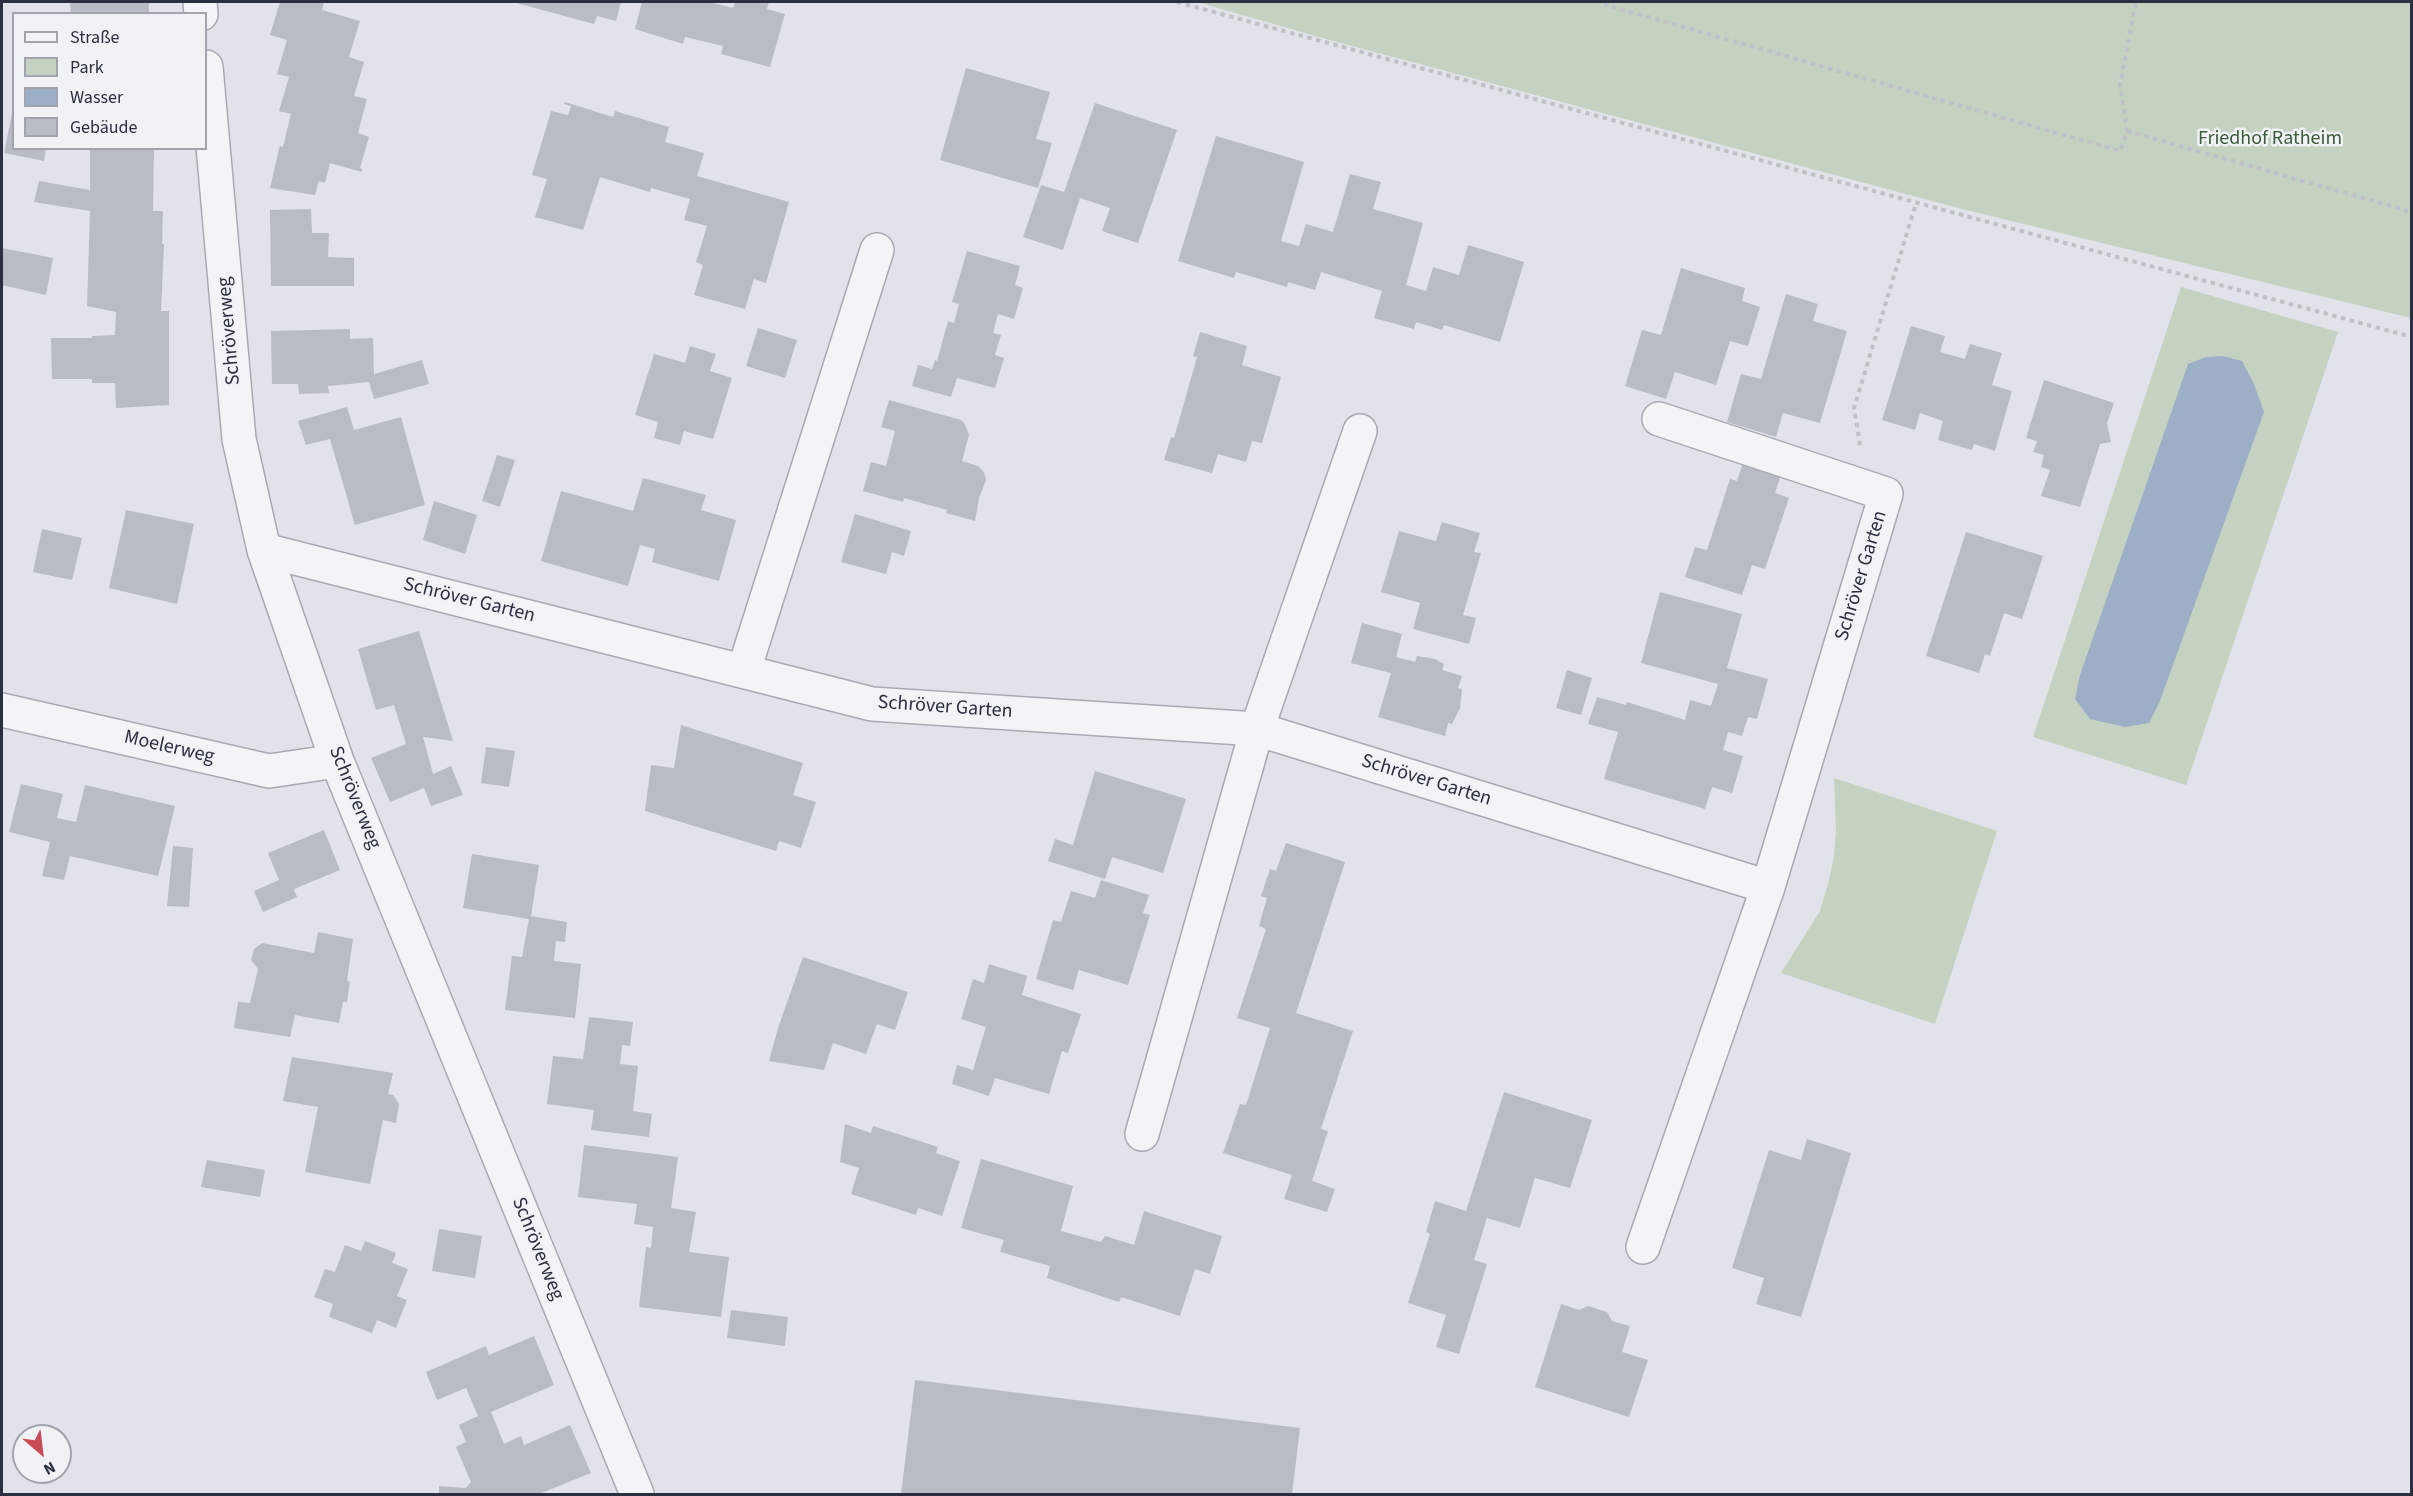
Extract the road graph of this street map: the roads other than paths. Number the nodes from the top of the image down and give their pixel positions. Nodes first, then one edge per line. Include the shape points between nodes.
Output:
1 (207, 78) edge
2 (877, 250) dead end
3 (1659, 419) dead end
4 (1360, 431) dead end
5 (264, 550) junction
6 (744, 670) junction
7 (2, 710) edge
8 (1257, 729) junction
9 (338, 761) junction
10 (1768, 886) junction
11 (1142, 1134) dead end
12 (1643, 1248) dead end
13 (637, 1494) edge

1 - 5 street, Schröverweg via 239,439
2 - 6 street
3 - 10 street, Schröver Garten via 1886,494
4 - 8 street
5 - 6 street, Schröver Garten
5 - 9 street, Schröverweg
6 - 8 street, Schröver Garten via 872,704
7 - 9 street, Moelerweg via 269,771
8 - 10 street, Schröver Garten
8 - 11 street
9 - 13 street, Schröverweg
10 - 12 street, Schröver Garten

